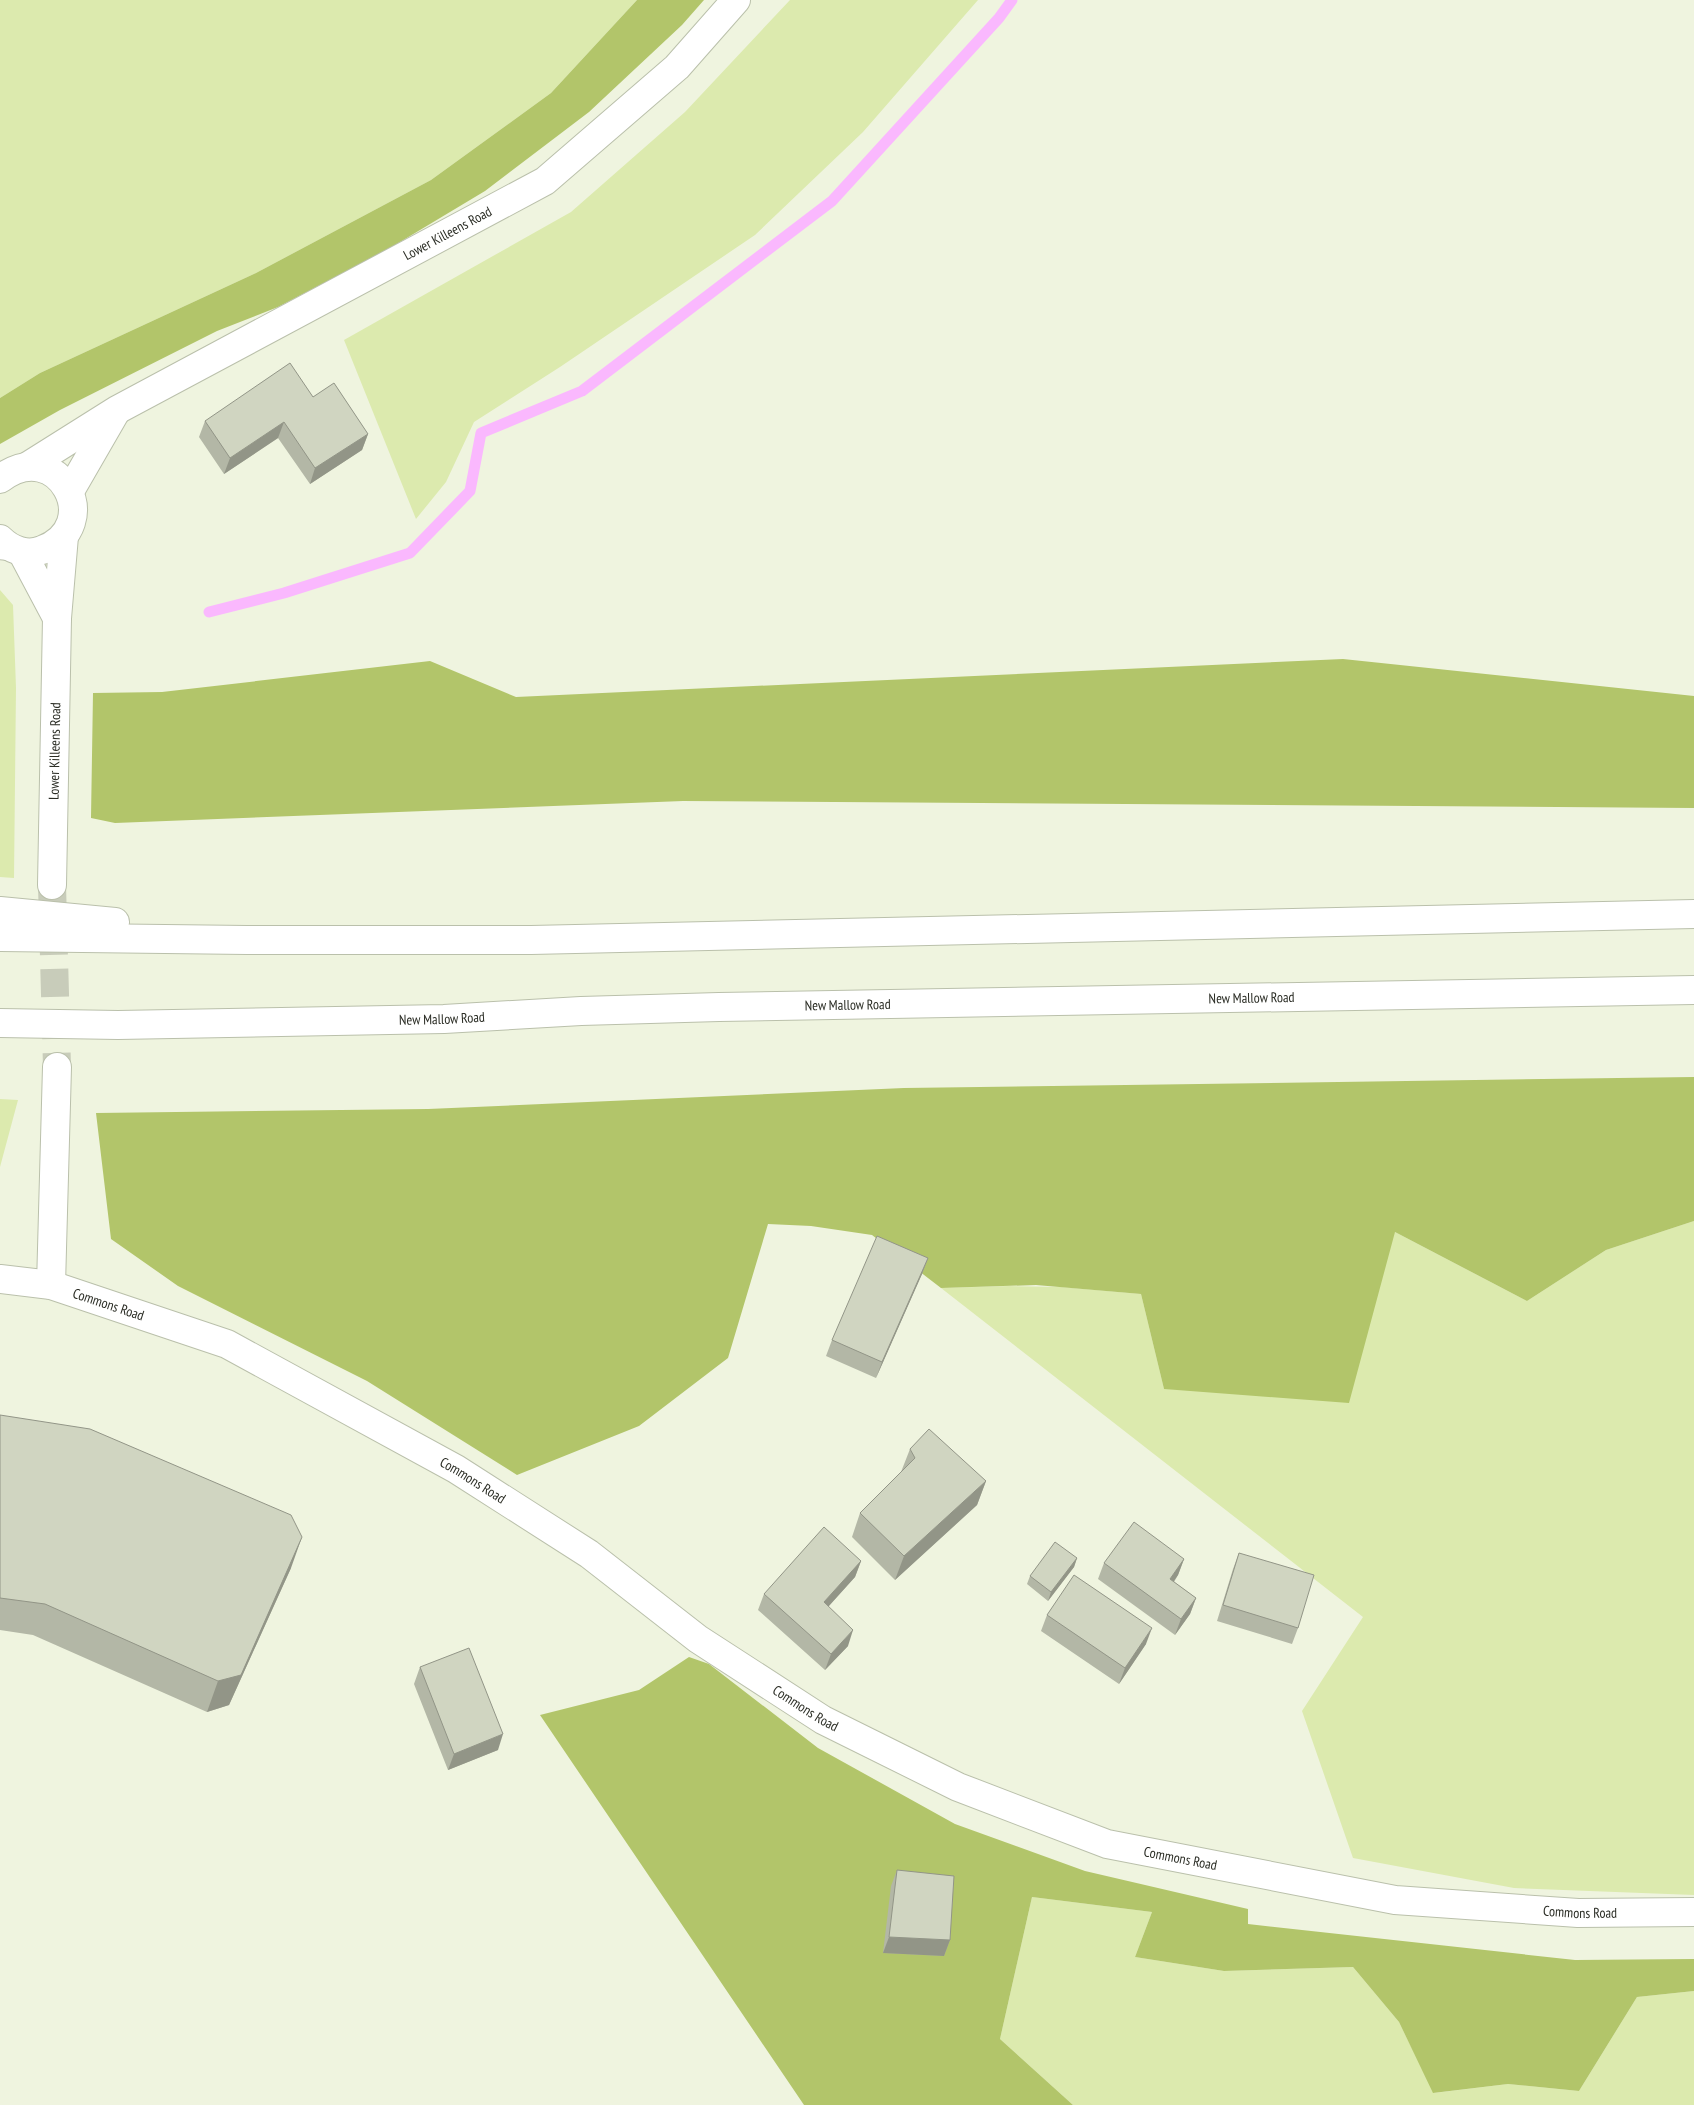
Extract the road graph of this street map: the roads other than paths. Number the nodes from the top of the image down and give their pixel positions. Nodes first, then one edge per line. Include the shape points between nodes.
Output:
1 (736, 0) edge
2 (117, 410) junction
3 (28, 466) junction
4 (0, 479) edge
5 (70, 491) junction
6 (64, 536) junction
7 (7, 546) edge
8 (57, 618) junction
9 (52, 885) tunnel mouth
10 (0, 911) edge
11 (1694, 914) edge
12 (0, 937) edge
13 (247, 940) junction
14 (1694, 990) edge
15 (0, 1023) edge
16 (57, 1067) tunnel mouth
17 (0, 1279) edge
18 (51, 1285) junction
19 (1694, 1912) edge

1 - 2 main road, Lower Killeens Road via 677,67 545,181
2 - 3 main road, Lower Killeens Road
2 - 5 main road
3 - 4 main road, Lower Killeens Road via 11,470
3 - 5 main road via 45,468 60,477
5 - 6 main road, Lower Killeens Road via 74,508
6 - 7 main road via 37,552
6 - 8 main road, Lower Killeens Road
7 - 8 main road, Lower Killeens Road
8 - 9 main road, Lower Killeens Road
10 - 13 main road via 138,924
11 - 13 main road via 531,940
12 - 13 main road
14 - 15 main road, New Mallow Road via 729,1006 444,1020 128,1025
16 - 18 main road
17 - 18 main road, Commons Road
18 - 19 main road, Commons Road via 227,1344 456,1469 589,1554 698,1639 823,1720 958,1787 1069,1830 1124,1848 1395,1900 1578,1913

